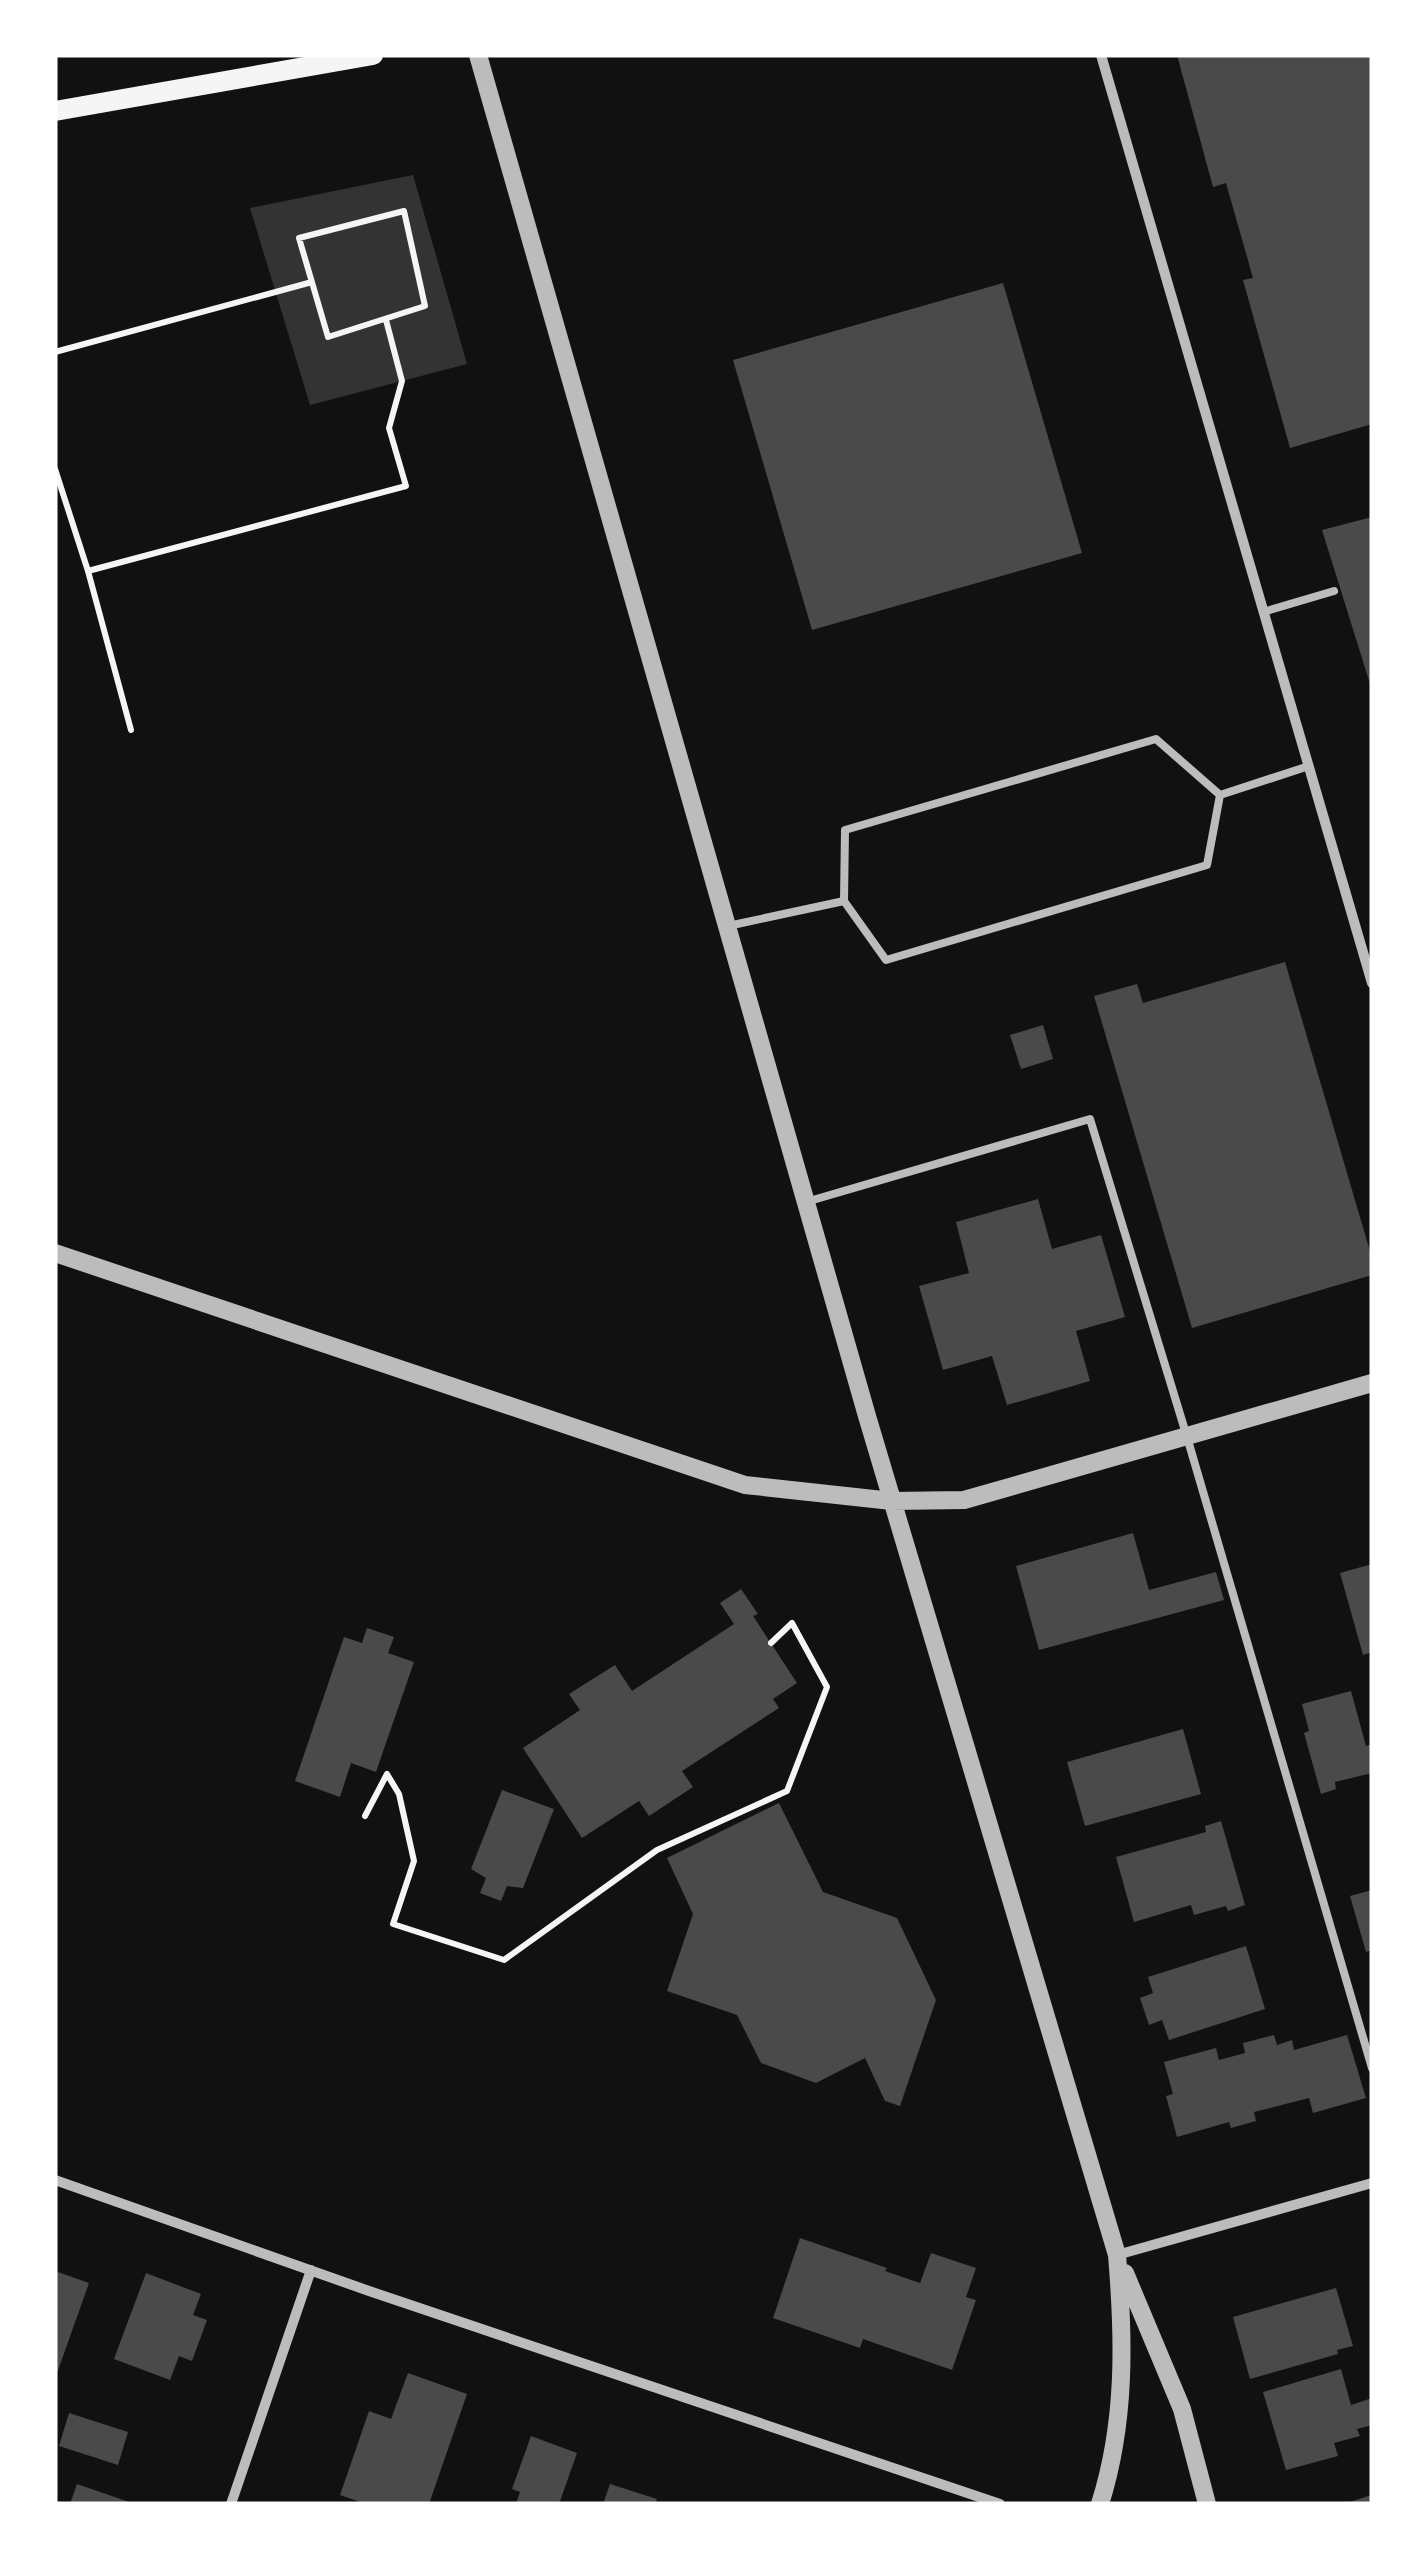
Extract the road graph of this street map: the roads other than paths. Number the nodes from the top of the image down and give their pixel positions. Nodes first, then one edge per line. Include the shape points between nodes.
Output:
1 (373, 55) edge
2 (478, 55) edge
3 (1101, 55) edge
4 (55, 112) edge
5 (1334, 591) dead end
6 (1263, 612) junction
7 (1309, 766) junction
8 (1220, 796) junction
9 (844, 901) junction
10 (727, 926) junction
11 (1372, 983) edge
12 (806, 1202) junction
13 (55, 1253) edge
14 (1372, 1383) edge
15 (1187, 1437) junction
16 (892, 1501) junction
17 (1372, 2068) edge
18 (55, 2180) edge
19 (1372, 2183) edge
20 (1117, 2254) junction
21 (310, 2270) junction
22 (231, 2504) edge
23 (1000, 2504) edge
24 (1100, 2504) edge
25 (1207, 2504) edge

1 - 4 main road
2 - 10 street
3 - 6 street
5 - 6 lane
6 - 7 street
7 - 8 lane
7 - 11 street
8 - 9 lane via 1207,865 886,960
8 - 9 lane via 1156,739 845,830
9 - 10 lane
10 - 12 street
12 - 15 lane via 1090,1119
12 - 16 street
13 - 16 street via 745,1486
14 - 15 street
15 - 16 street via 964,1500
15 - 17 lane
16 - 20 street
18 - 21 street
19 - 20 street
20 - 24 street via 1120,2407
20 - 25 street via 1182,2409
21 - 22 street
21 - 23 street

